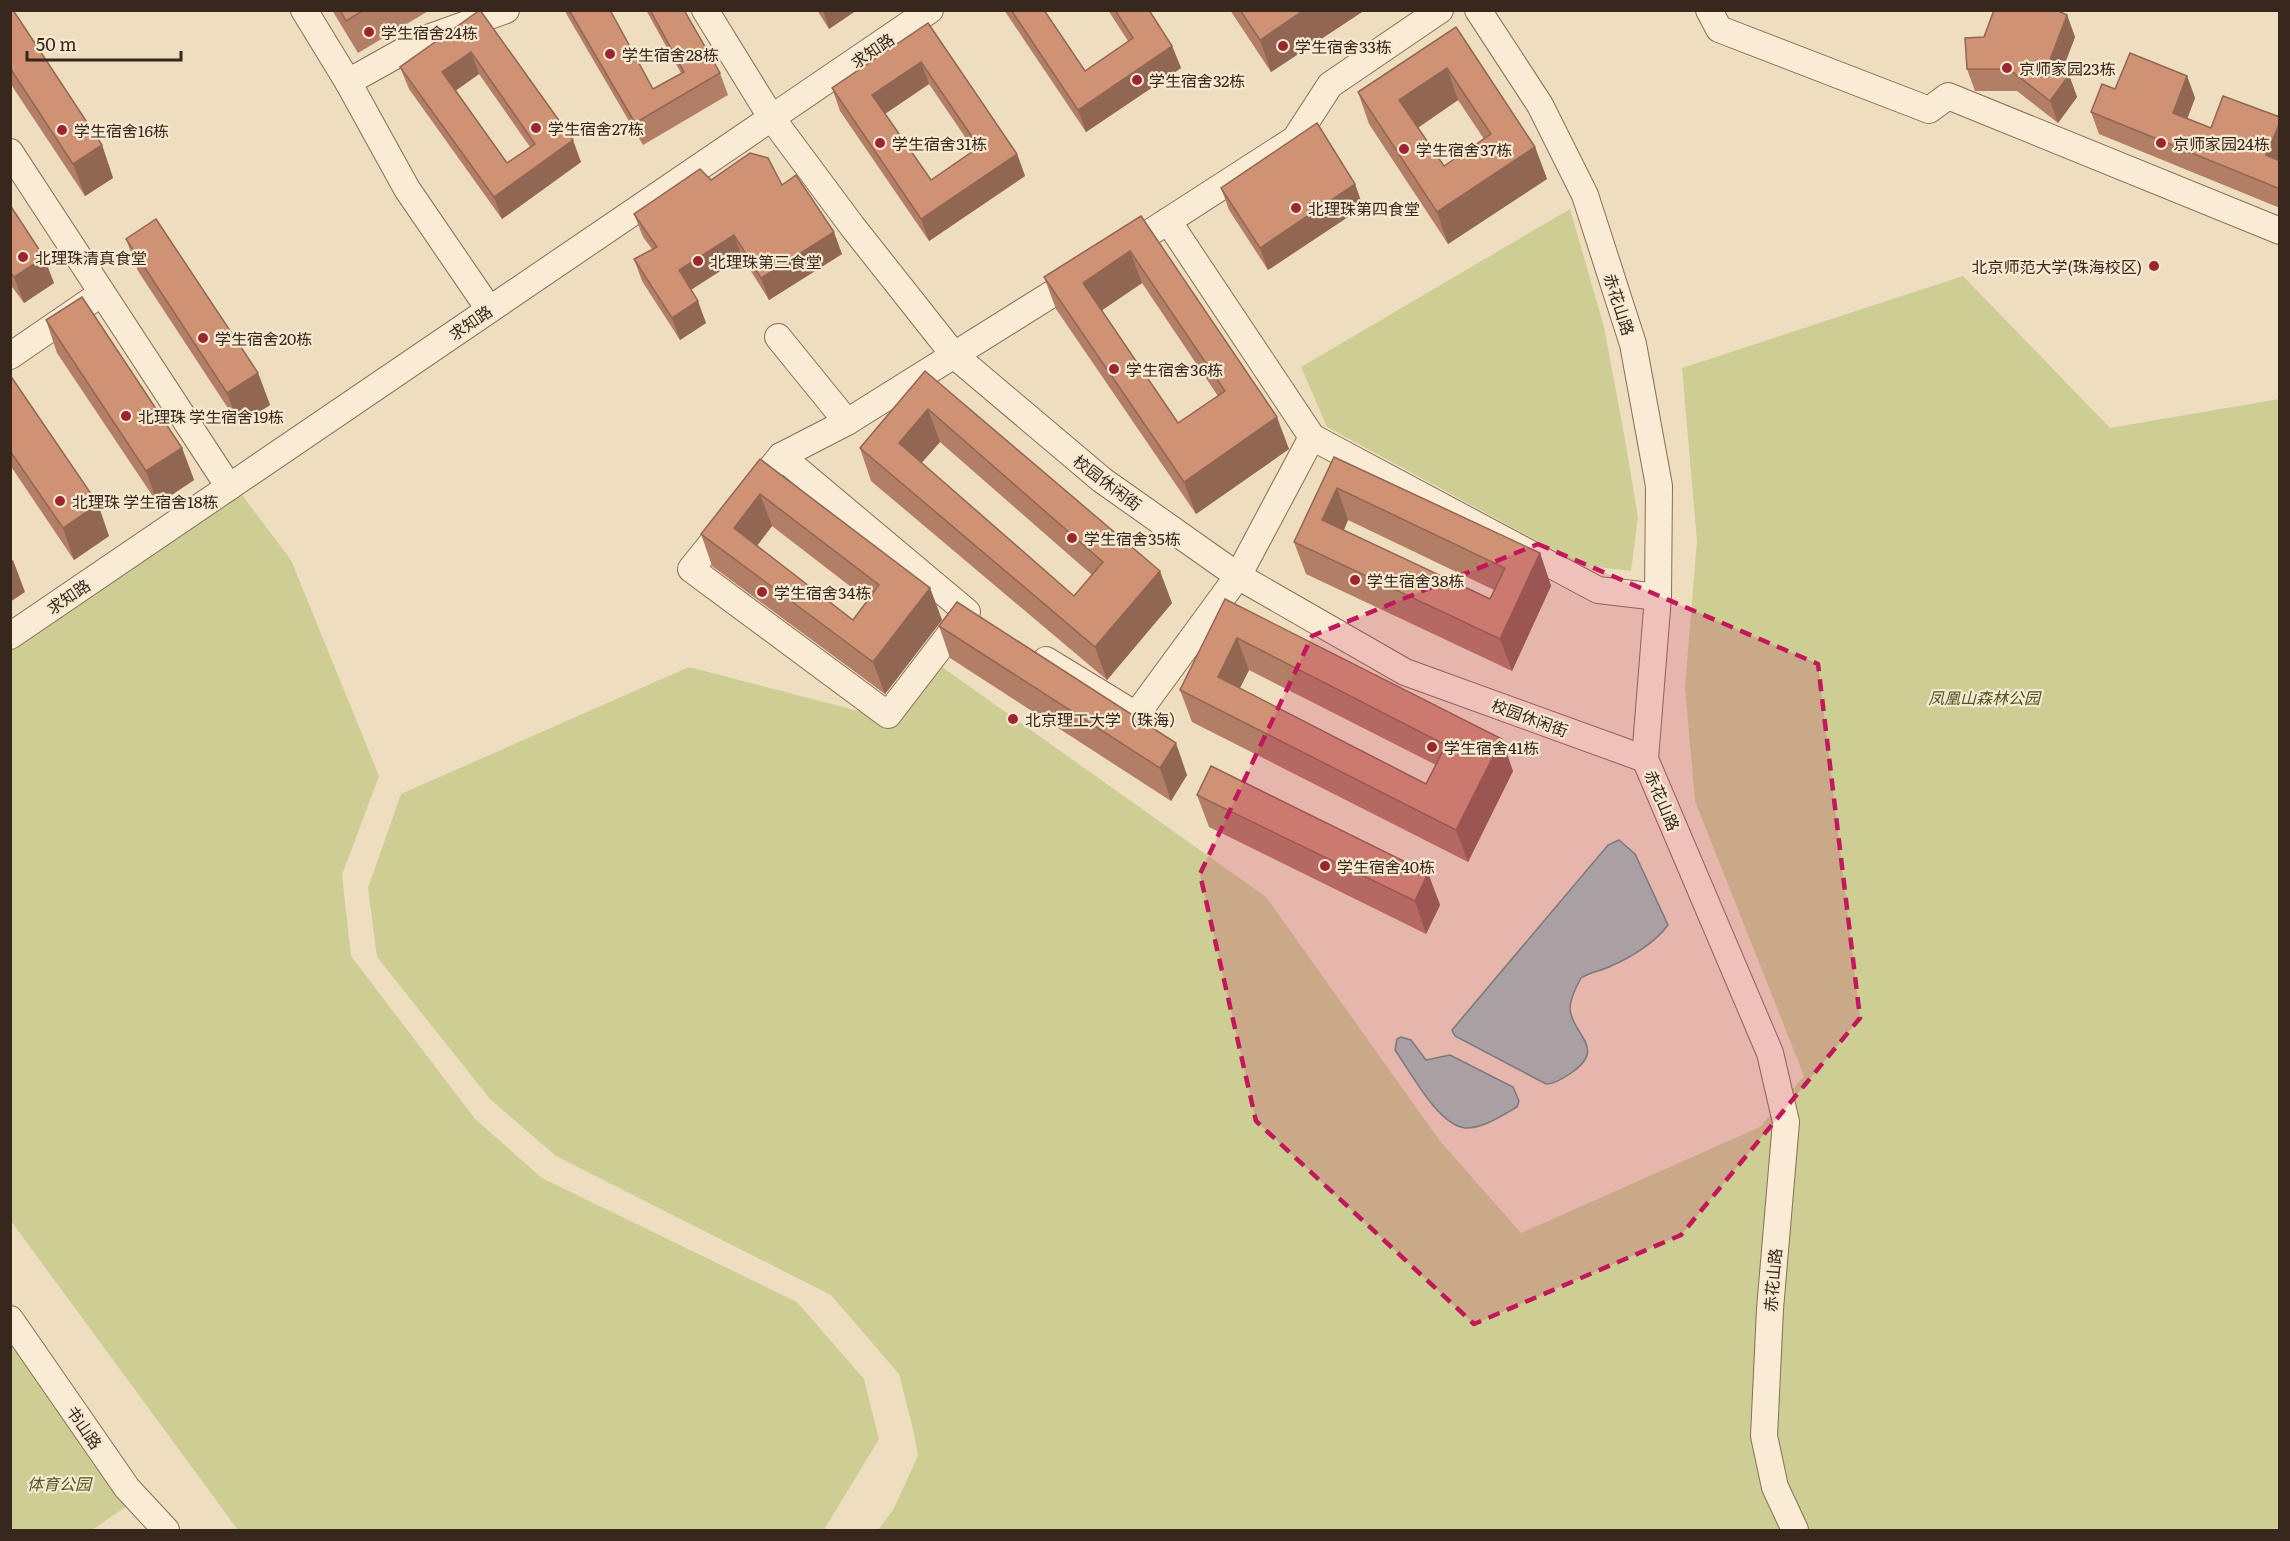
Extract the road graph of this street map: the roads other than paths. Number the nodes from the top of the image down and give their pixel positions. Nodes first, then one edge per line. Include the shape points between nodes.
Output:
1 (304, 10) edge
2 (506, 10) edge
3 (705, 10) edge
4 (930, 10) edge
5 (1440, 10) edge
6 (1478, 10) edge
7 (1709, 10) edge
8 (348, 82) junction
9 (771, 117) junction
10 (10, 152) edge
11 (1168, 221) junction
12 (2280, 231) edge
13 (102, 293) junction
14 (489, 309) junction
15 (778, 337) dead end
16 (954, 355) junction
17 (10, 356) edge
18 (847, 422) junction
19 (1312, 437) junction
20 (781, 456) junction
21 (228, 487) junction
22 (1238, 576) junction
23 (1658, 597) junction
24 (10, 636) edge
25 (1026, 648) edge
26 (1645, 759) junction
27 (10, 1319) edge
28 (141, 1520) edge
29 (166, 1530) edge
30 (1795, 1530) edge

1 - 8 street
2 - 8 street via 424,39
3 - 9 street, 校园休闲街
4 - 9 street, 求知路
5 - 11 street via 1330,86 1295,138
6 - 23 street, 赤花山路 via 1540,105 1585,195 1633,344 1659,486
7 - 12 street via 1719,29 1929,110 1948,96
8 - 14 street via 407,189
9 - 14 street, 求知路
9 - 16 street, 校园休闲街
10 - 13 street
11 - 16 street
11 - 19 street
13 - 17 street
13 - 21 street
14 - 21 street, 求知路
15 - 18 street
16 - 18 street
16 - 22 street, 校园休闲街 via 1102,480
18 - 20 street
19 - 22 street
19 - 23 street via 1598,590
20 - 20 street via 691,569 888,715 976,618
21 - 24 street, 求知路
22 - 25 street via 1136,715
22 - 26 street, 校园休闲街 via 1405,672
23 - 26 street, 赤花山路
26 - 30 street, 赤花山路 via 1770,1053 1786,1122 1764,1436 1775,1487
27 - 28 street, 书山路 via 114,1469
28 - 29 street, 书山路

